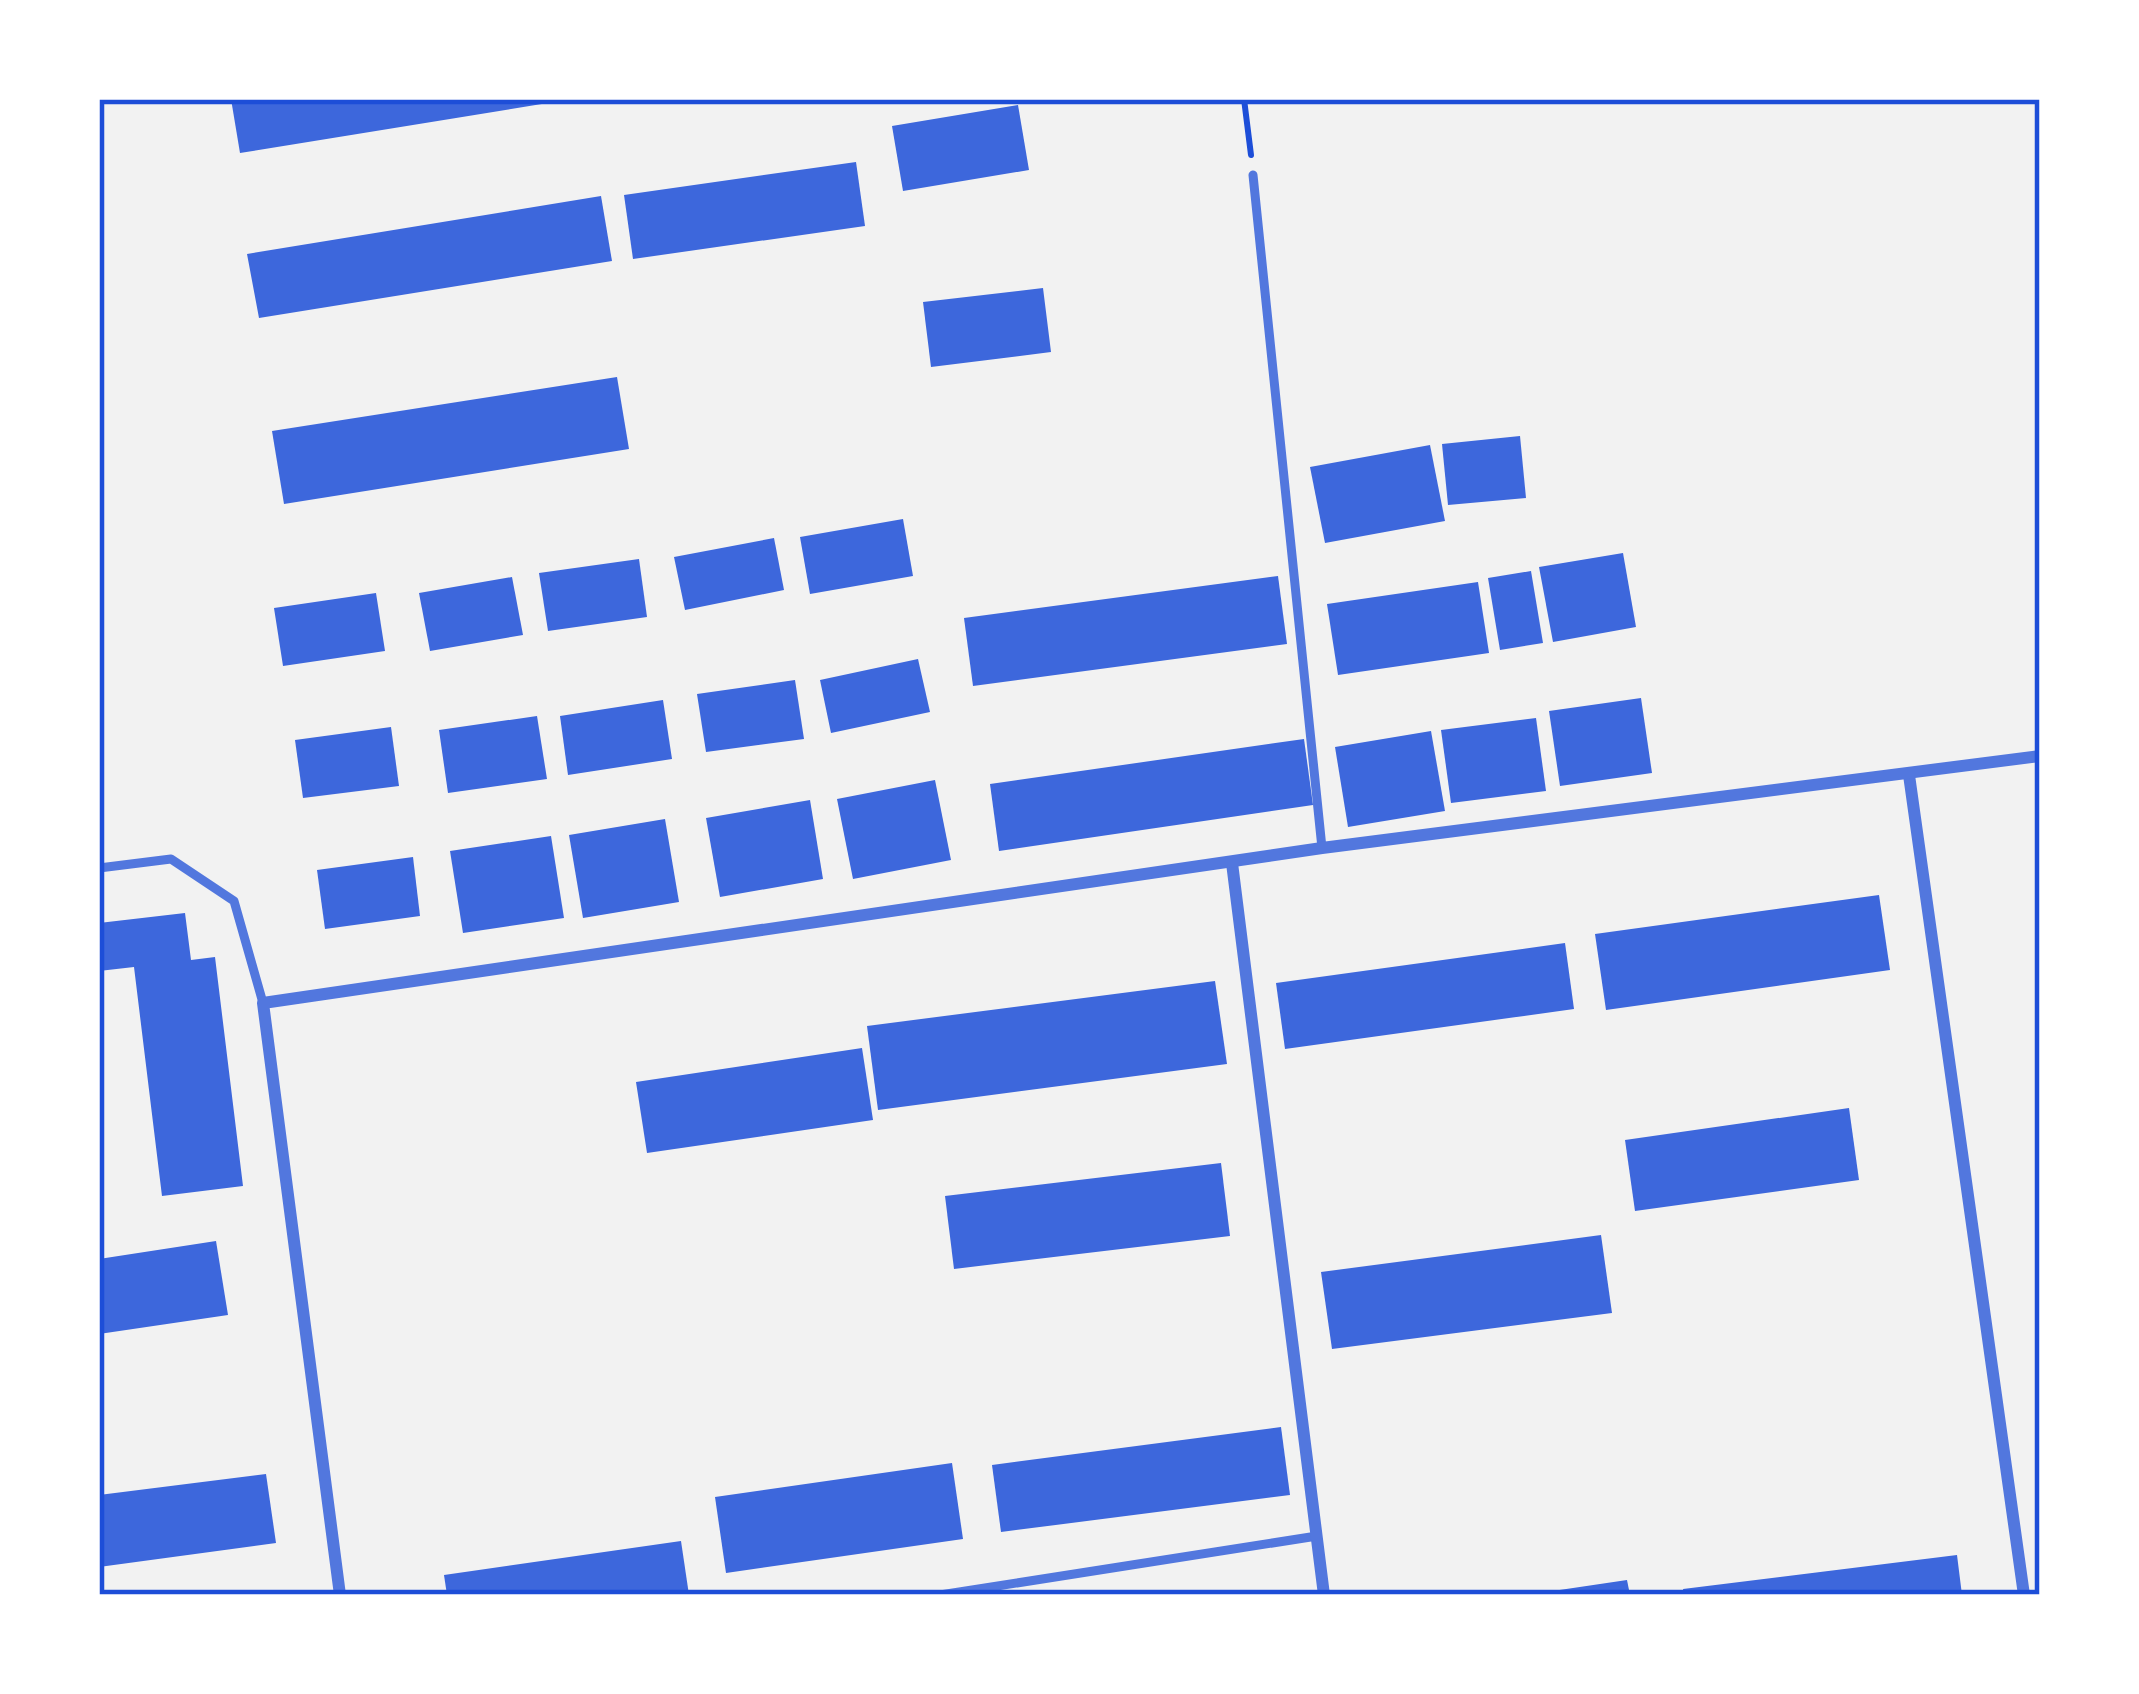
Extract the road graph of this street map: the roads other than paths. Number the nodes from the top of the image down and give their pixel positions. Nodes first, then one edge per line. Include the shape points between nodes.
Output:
1 (1253, 176) road end
2 (2040, 756) edge
3 (1909, 775) junction
4 (1322, 848) junction
5 (1232, 863) junction
6 (99, 868) edge
7 (263, 1003) junction
8 (1317, 1536) junction
9 (340, 1595) edge
10 (940, 1595) edge
11 (1324, 1595) edge
12 (2024, 1595) edge

1 - 4 lane
2 - 3 street
3 - 4 street
3 - 12 street
4 - 5 street
5 - 7 street
5 - 8 street
6 - 7 lane via 171,859 234,901
7 - 9 street
8 - 10 lane
8 - 11 street

